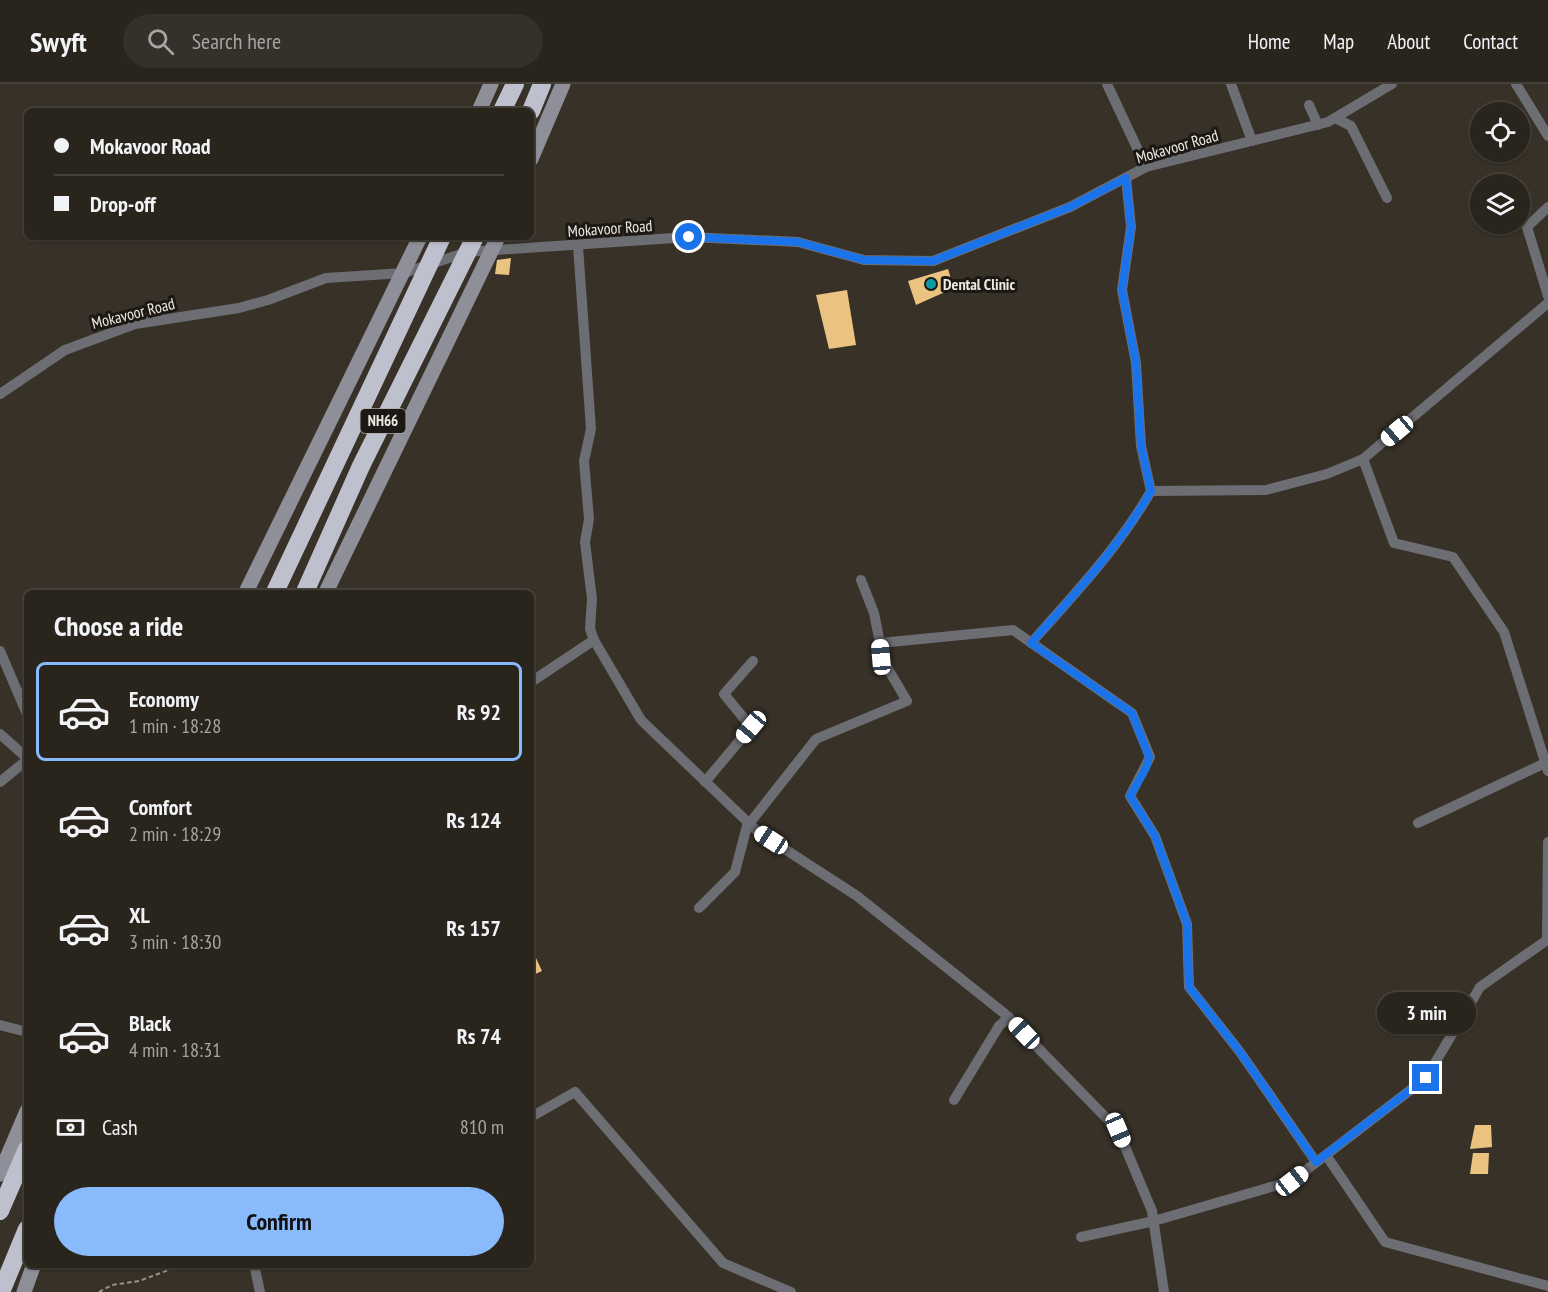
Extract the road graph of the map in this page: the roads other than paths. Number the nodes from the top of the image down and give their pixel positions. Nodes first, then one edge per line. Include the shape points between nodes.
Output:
1 (491, 84) edge
2 (514, 84) edge
3 (542, 84) edge
4 (563, 84) edge
5 (1107, 84) edge
6 (1231, 84) edge
7 (1392, 84) edge
8 (1516, 84) edge
9 (1309, 105) dead end
10 (479, 108) edge
11 (503, 108) edge
12 (532, 108) edge
13 (1335, 118) junction
14 (1318, 125) junction
15 (1548, 136) edge
16 (1252, 141) junction
17 (534, 152) edge
18 (1146, 167) junction
19 (1126, 178) junction
20 (1387, 198) dead end
21 (1548, 207) edge
22 (419, 240) edge
23 (441, 240) edge
24 (495, 244) edge
25 (471, 245) edge
26 (578, 246) junction
27 (429, 266) junction
28 (404, 273) junction
29 (1548, 296) edge
30 (1548, 303) edge
31 (0, 394) edge
32 (1363, 459) junction
33 (1151, 491) junction
34 (861, 580) dead end
35 (247, 590) edge
36 (276, 590) edge
37 (306, 590) edge
38 (327, 590) edge
39 (594, 640) junction
40 (880, 643) junction
41 (1031, 643) junction
42 (0, 651) edge
43 (753, 661) dead end
44 (534, 680) edge
45 (24, 707) edge
46 (0, 734) edge
47 (1543, 737) edge
48 (24, 756) edge
49 (24, 762) edge
50 (1547, 767) edge
51 (0, 782) edge
52 (705, 782) junction
53 (748, 823) junction
54 (1418, 823) dead end
55 (1548, 842) edge
56 (1548, 893) edge
57 (699, 908) dead end
58 (1009, 1017) junction
59 (0, 1025) edge
60 (24, 1031) edge
61 (954, 1100) dead end
62 (534, 1115) edge
63 (24, 1118) edge
64 (1326, 1155) junction
65 (24, 1156) edge
66 (1316, 1162) junction
67 (0, 1174) edge
68 (0, 1211) edge
69 (1154, 1221) junction
70 (24, 1236) edge
71 (1081, 1237) dead end
72 (33, 1268) edge
73 (255, 1268) edge
74 (1548, 1286) edge
75 (1, 1292) edge
76 (24, 1292) edge
77 (260, 1292) edge
78 (791, 1292) edge
79 (1164, 1292) edge

1 - 10 street
2 - 11 highway
3 - 12 highway
4 - 17 street
5 - 18 street
6 - 16 street
7 - 13 street, Mokavoor Road
8 - 15 street
9 - 14 street
13 - 14 street, Mokavoor Road
13 - 20 street via 1351,126
14 - 16 street, Mokavoor Road
16 - 18 street, Mokavoor Road
18 - 19 street, Mokavoor Road
19 - 26 street, Mokavoor Road via 1070,207 933,261 864,260 798,242 689,237
19 - 33 street via 1131,227 1122,290 1136,363 1141,446
21 - 29 street via 1527,227
22 - 28 street
23 - 27 highway
24 - 25 street, Mokavoor Road
24 - 26 street, Mokavoor Road
24 - 38 street
25 - 27 street, Mokavoor Road
25 - 37 highway, NH66 via 361,466
26 - 39 street via 591,429 584,461 589,519 585,542
27 - 28 street, Mokavoor Road
27 - 36 highway
28 - 31 street, Mokavoor Road via 326,278 238,308 135,324 65,350
28 - 35 street
30 - 32 street
32 - 33 street via 1327,474 1266,490
32 - 47 street via 1394,543 1453,557 1504,632
33 - 41 street via 1080,589
34 - 40 street
39 - 44 street
39 - 52 street via 641,720
40 - 41 street via 1013,630
40 - 53 street via 881,657 907,701 816,739
41 - 66 street via 1132,713 1149,757 1130,796 1155,836 1187,924 1189,987 1240,1052
42 - 45 street
43 - 52 street via 724,694 751,727
46 - 48 street
47 - 50 street
49 - 51 street
50 - 54 street
52 - 53 street
53 - 57 street via 735,872
53 - 58 street via 857,896
55 - 56 street
56 - 64 street via 1547,940 1480,987 1426,1078
58 - 61 street via 999,1026
58 - 69 street via 1118,1130
59 - 60 street
62 - 78 street via 575,1092 723,1263
63 - 67 street
64 - 66 street
64 - 74 street via 1385,1242
65 - 68 highway
66 - 69 street via 1292,1181
69 - 71 street
69 - 79 street
70 - 75 highway
72 - 76 street
73 - 77 street

